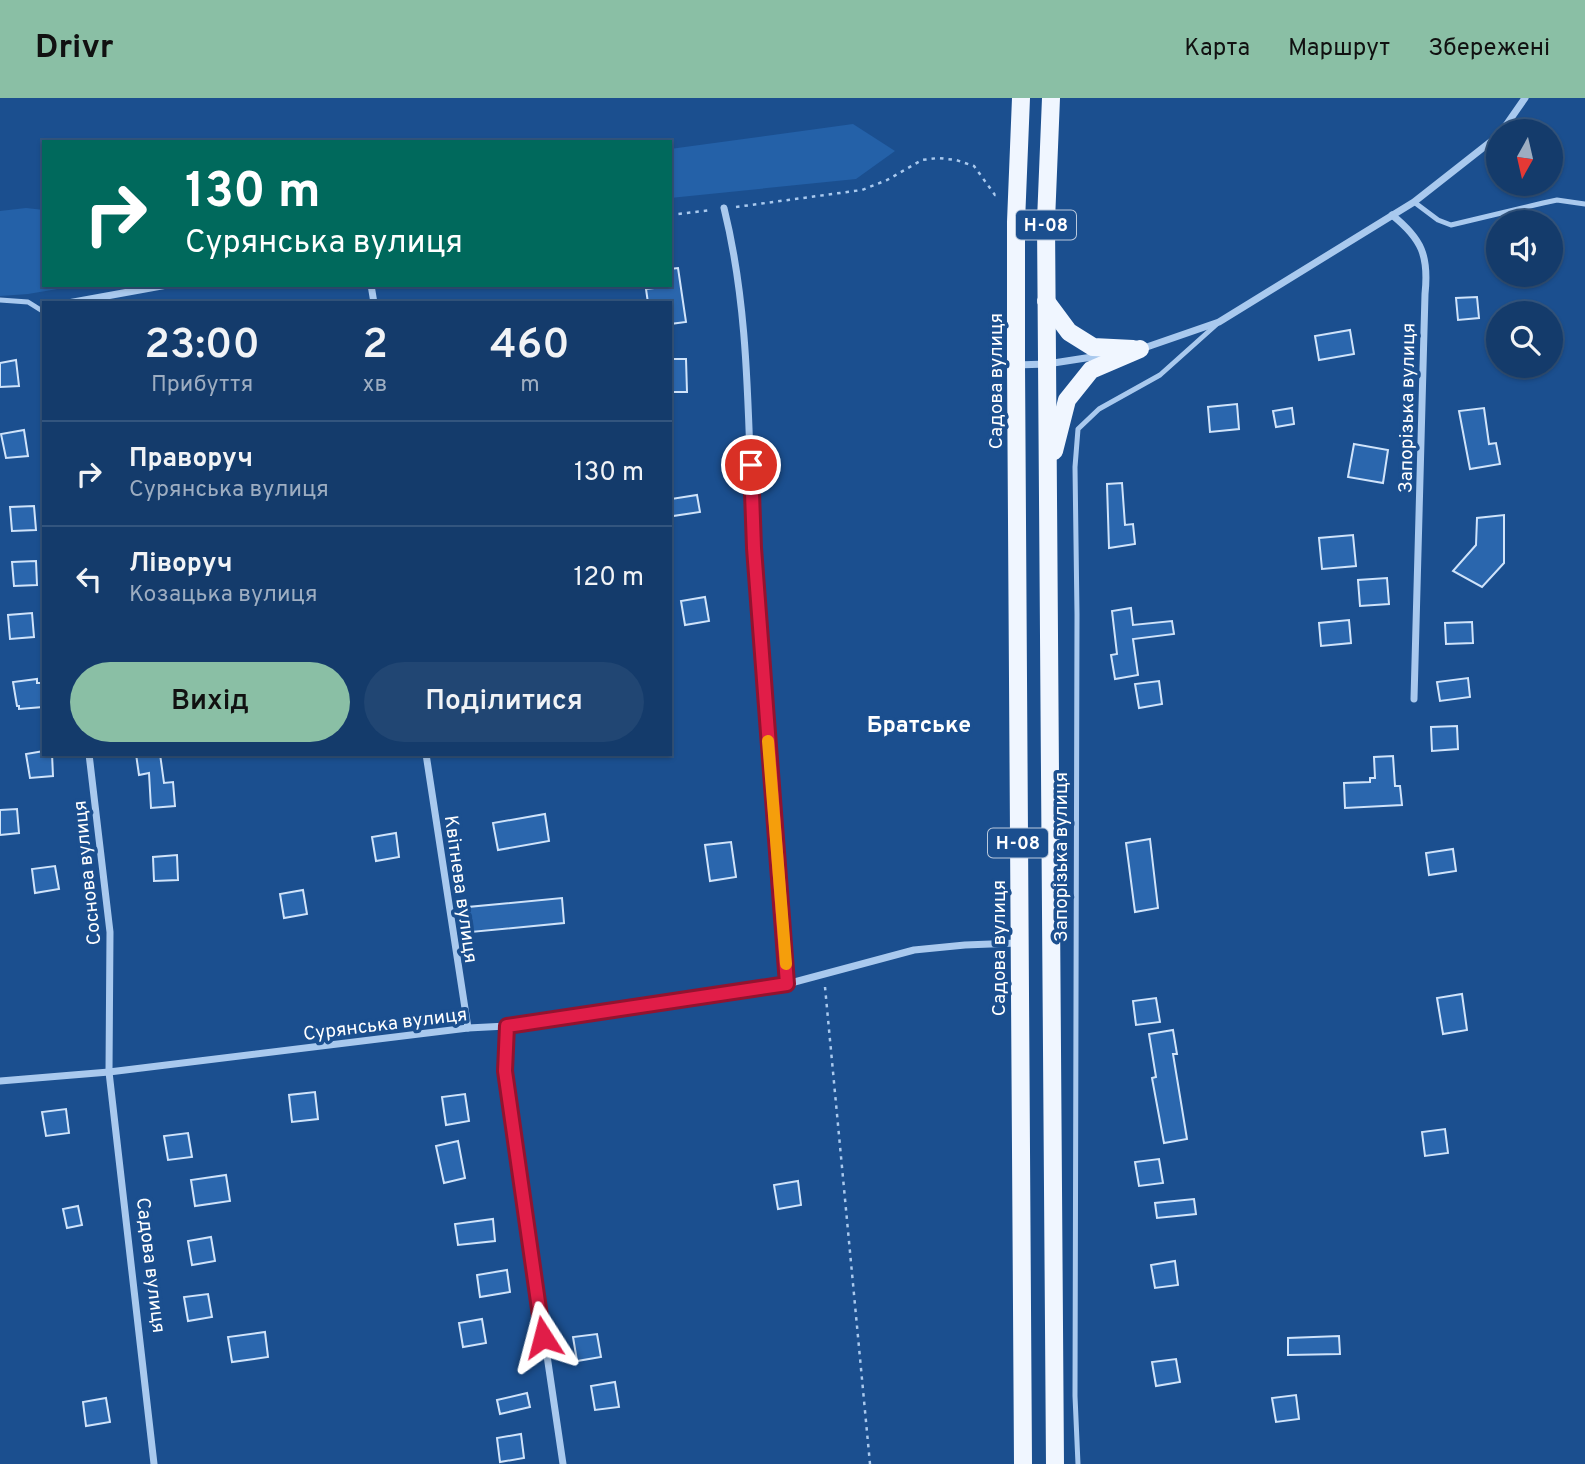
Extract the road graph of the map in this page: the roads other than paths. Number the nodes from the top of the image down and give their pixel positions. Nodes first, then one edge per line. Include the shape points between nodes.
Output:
1 (1021, 98) edge
2 (1051, 98) edge
3 (1525, 98) edge
4 (1510, 119) edge
5 (1486, 145) edge
6 (1413, 202) junction
7 (1585, 204) edge
8 (724, 208) road end
9 (1392, 215) junction
10 (156, 287) edge
11 (0, 300) edge
12 (79, 301) edge
13 (1046, 301) junction
14 (42, 311) edge
15 (1219, 321) junction
16 (1140, 349) junction
17 (1047, 358) junction
18 (1016, 365) junction
19 (1048, 472) junction
20 (1414, 699) dead end
21 (89, 756) edge
22 (426, 756) edge
23 (1019, 943) junction
24 (787, 984) junction
25 (507, 1026) junction
26 (468, 1028) junction
27 (109, 1072) junction
28 (0, 1081) edge
29 (154, 1464) edge
30 (564, 1464) edge
31 (1023, 1464) edge
32 (1055, 1464) edge
33 (1078, 1464) edge

1 - 18 main road, Садова вулиця / Н-08
2 - 13 main road, Н-08
3 - 4 street
5 - 6 street
6 - 7 lane via 1451,225 1543,203
6 - 9 street
8 - 24 street via 743,311 754,548
9 - 15 street
9 - 20 street, Запорізька вулиця via 1410,229 1422,249 1427,271
10 - 12 street
11 - 14 lane via 29,302
13 - 16 main road via 1069,332 1093,347
13 - 17 main road, Н-08
15 - 16 street
15 - 33 lane, Запорізька вулиця via 1160,375 1099,409 1077,429
16 - 17 street
16 - 19 main road via 1091,370 1067,400
17 - 18 street
17 - 19 main road, Н-08
18 - 23 main road, Садова вулиця / Н-08
19 - 32 main road, Н-08
21 - 27 street, Соснова вулиця via 110,932
22 - 26 street, Квітнева вулиця
23 - 24 street, Сурянська вулиця via 914,950
23 - 31 main road, Садова вулиця / Н-08
24 - 25 street, Сурянська вулиця
25 - 26 street, Сурянська вулиця
25 - 30 street via 505,1071
26 - 27 street, Сурянська вулиця
27 - 28 street, Сурянська вулиця
27 - 29 street, Садова вулиця

